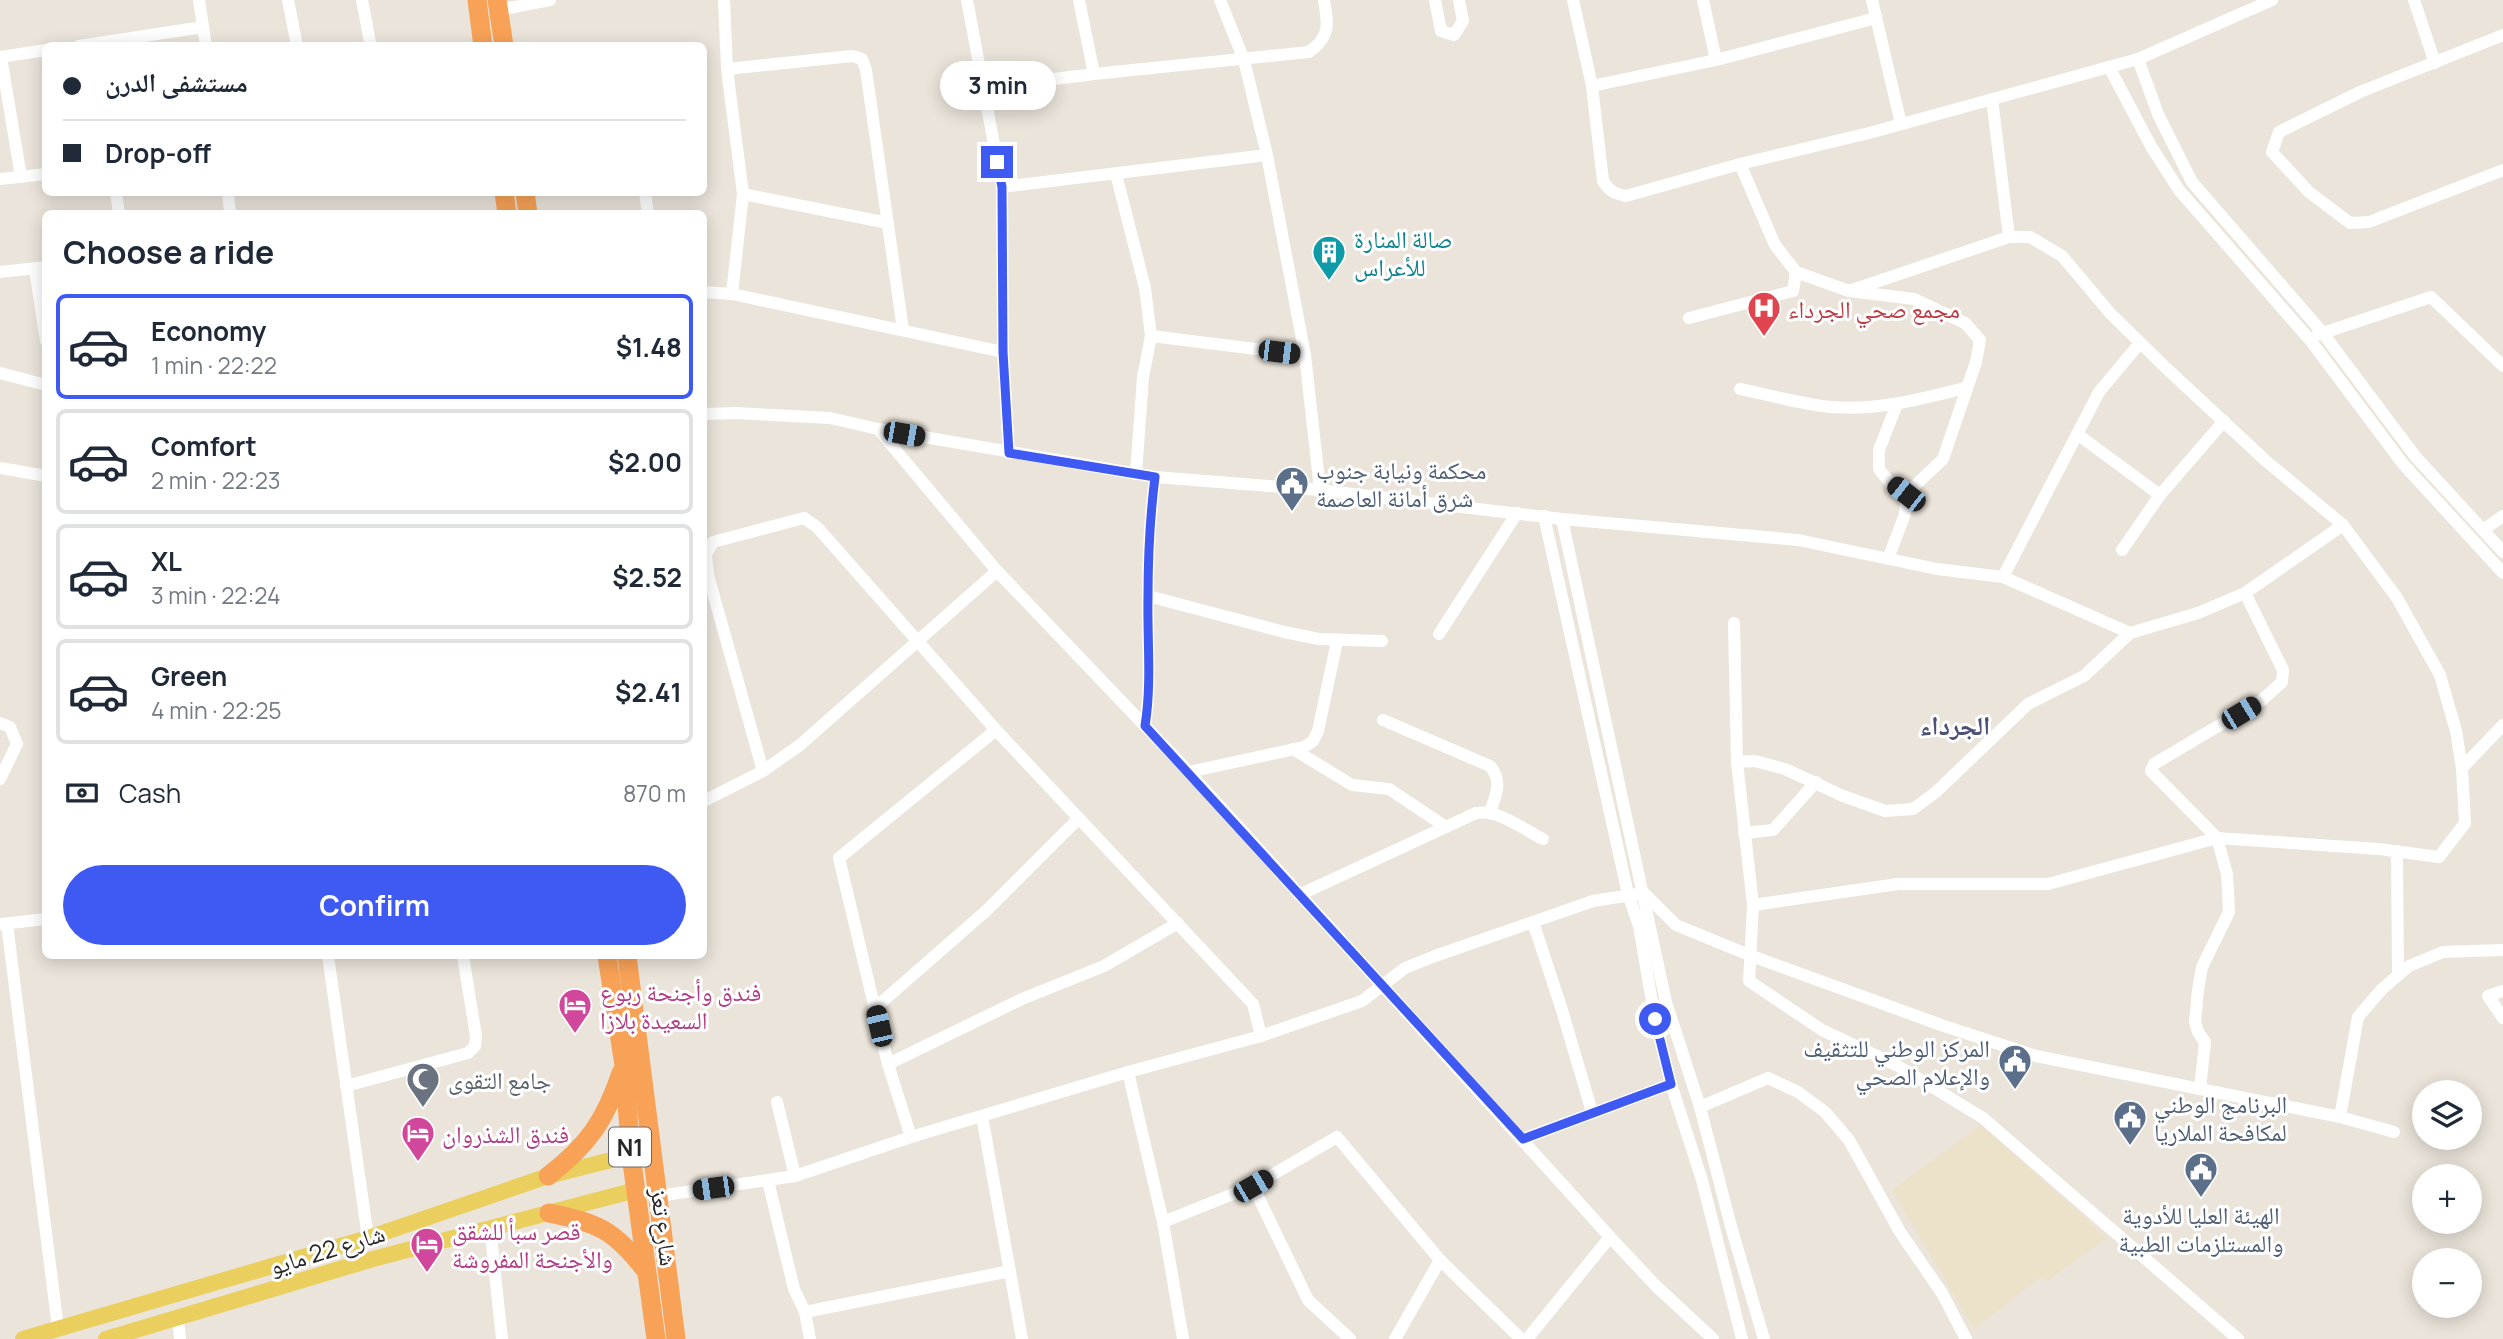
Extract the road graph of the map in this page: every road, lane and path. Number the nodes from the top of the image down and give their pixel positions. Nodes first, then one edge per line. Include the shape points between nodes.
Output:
1 (199, 0) edge
2 (288, 0) edge
3 (362, 0) edge
4 (477, 0) edge
5 (550, 0) edge
6 (724, 0) edge
7 (967, 0) edge
8 (1079, 0) edge
9 (1220, 0) edge
10 (1324, 0) edge
11 (1435, 0) edge
12 (1460, 0) edge
13 (1573, 0) edge
14 (1703, 0) edge
15 (1872, 0) edge
16 (2272, 0) edge
17 (2414, 0) edge
18 (498, 5) edge
19 (1876, 18) junction
20 (203, 27) junction
21 (2503, 35) edge
22 (105, 42) edge
23 (205, 42) edge
24 (296, 42) edge
25 (370, 42) dead end
26 (482, 42) edge
27 (503, 42) edge
28 (42, 51) edge
29 (1, 57) edge
30 (2138, 59) junction
31 (1244, 60) junction
32 (1716, 60) junction
33 (2435, 63) junction
34 (2109, 67) junction
35 (727, 69) junction
36 (1094, 74) junction
37 (1592, 86) junction
38 (983, 88) junction
39 (1992, 99) junction
40 (1900, 124) junction
41 (1267, 155) junction
42 (1740, 164) junction
43 (2503, 170) edge
44 (42, 174) edge
45 (1116, 174) junction
46 (21, 177) junction
47 (0, 180) edge
48 (1002, 187) junction
49 (743, 194) junction
50 (888, 223) junction
51 (2008, 237) junction
52 (40, 268) edge
53 (0, 272) edge
54 (1796, 272) junction
55 (1849, 291) junction
56 (42, 292) edge
57 (707, 292) edge
58 (732, 294) junction
59 (1689, 318) dead end
60 (902, 330) junction
61 (2322, 332) junction
62 (1151, 337) junction
63 (2310, 340) junction
64 (2140, 343) junction
65 (1003, 352) junction
66 (1305, 355) junction
67 (2503, 366) edge
68 (0, 373) edge
69 (42, 384) edge
70 (1965, 388) junction
71 (1740, 389) dead end
72 (1897, 404) junction
73 (707, 414) edge
74 (2224, 421) junction
75 (878, 429) junction
76 (2077, 434) junction
77 (1009, 453) junction
78 (0, 468) edge
79 (1136, 474) junction
80 (42, 475) edge
81 (1155, 477) junction
82 (1320, 490) junction
83 (1906, 494) junction
84 (2160, 495) junction
85 (1517, 513) junction
86 (1544, 516) junction
87 (2503, 516) edge
88 (1562, 519) junction
89 (2343, 525) junction
90 (2483, 530) junction
91 (2122, 550) dead end
92 (2503, 552) edge
93 (707, 553) edge
94 (1888, 559) junction
95 (707, 565) edge
96 (997, 572) junction
97 (2503, 573) edge
98 (2003, 577) junction
99 (2245, 593) junction
100 (1148, 597) junction
101 (1734, 622) dead end
102 (2130, 633) junction
103 (1439, 634) dead end
104 (1338, 641) junction
105 (1382, 641) dead end
106 (917, 642) junction
107 (1383, 720) dead end
108 (0, 723) edge
109 (2503, 725) edge
110 (1145, 726) junction
111 (996, 730) junction
112 (1293, 749) junction
113 (1738, 762) junction
114 (2462, 768) junction
115 (763, 771) junction
116 (1189, 772) junction
117 (0, 779) edge
118 (1816, 782) junction
119 (707, 799) edge
120 (1490, 812) junction
121 (1079, 818) junction
122 (1446, 827) junction
123 (1744, 834) junction
124 (2217, 838) junction
125 (1543, 839) dead end
126 (2397, 851) junction
127 (1644, 893) junction
128 (1628, 894) junction
129 (1299, 895) junction
130 (1753, 905) junction
131 (42, 919) edge
132 (1533, 922) junction
133 (1178, 923) junction
134 (4, 924) edge
135 (2503, 950) edge
136 (1749, 955) junction
137 (328, 959) edge
138 (463, 959) edge
139 (607, 959) edge
140 (626, 959) edge
141 (2398, 974) junction
142 (1383, 985) junction
143 (2503, 992) edge
144 (875, 1008) junction
145 (2503, 1018) edge
146 (1261, 1036) junction
147 (888, 1063) junction
148 (624, 1065) junction
149 (1128, 1072) junction
150 (1671, 1084) junction
151 (346, 1086) junction
152 (2200, 1089) junction
153 (777, 1102) dead end
154 (1700, 1107) junction
155 (1592, 1112) junction
156 (982, 1116) junction
157 (2340, 1116) junction
158 (2394, 1132) dead end
159 (911, 1137) junction
160 (1523, 1139) junction
161 (631, 1155) junction
162 (548, 1176) junction
163 (795, 1177) junction
164 (768, 1181) junction
165 (1253, 1186) junction
166 (636, 1190) junction
167 (657, 1196) junction
168 (549, 1213) junction
169 (1163, 1222) junction
170 (490, 1227) junction
171 (1610, 1237) junction
172 (368, 1238) junction
173 (373, 1259) junction
174 (1440, 1259) junction
175 (1010, 1271) junction
176 (646, 1272) junction
177 (171, 1295) junction
178 (805, 1312) junction
179 (178, 1318) junction
180 (58, 1328) junction
181 (23, 1339) edge
182 (106, 1339) edge
183 (180, 1339) edge
184 (502, 1339) edge
185 (656, 1339) edge
186 (676, 1339) edge
187 (810, 1339) edge
188 (1022, 1339) edge
189 (1183, 1339) edge
190 (1350, 1339) edge
191 (1395, 1339) edge
192 (1521, 1339) edge
193 (1527, 1339) edge
194 (1713, 1339) edge
195 (1742, 1339) edge
196 (1764, 1339) edge
197 (1966, 1339) edge
198 (2238, 1339) edge

1 - 20 street
2 - 24 street
3 - 25 street
4 - 26 highway
5 - 18 street
6 - 35 street
7 - 38 street
8 - 36 street
9 - 31 street
10 - 31 street via 1328,24 1322,42 1309,52
11 - 12 street via 1441,31 1454,35 1463,21
13 - 37 street
14 - 32 street
15 - 19 street
16 - 30 street
17 - 33 street
18 - 27 highway
19 - 32 street
19 - 40 street
20 - 22 street
20 - 23 street
21 - 33 street
28 - 29 street
29 - 46 street
30 - 34 street
30 - 61 street via 2158,114 2192,182
31 - 36 street
31 - 41 street
32 - 37 street
33 - 43 street via 2360,92 2279,132 2272,152 2309,191 2350,223 2369,222
34 - 39 street
34 - 63 street via 2179,190
35 - 49 street
35 - 50 street via 852,56 862,59
36 - 38 street
37 - 42 street via 1603,181 1615,194 1626,196
38 - 48 street
39 - 40 street
39 - 51 street
40 - 42 street
41 - 45 street
41 - 66 street
42 - 54 street via 1775,246
44 - 46 street
45 - 48 street
45 - 62 street via 1145,288
46 - 47 street
48 - 65 street
49 - 50 street
49 - 58 street
50 - 60 street
51 - 55 street
51 - 64 street via 2030,237 2062,256
52 - 53 street
52 - 56 street
54 - 55 street
54 - 59 street via 1793,291
55 - 70 street via 1914,299 1965,323 1980,340
57 - 58 street
58 - 60 street
60 - 65 street
61 - 63 street
61 - 67 street via 2431,297
61 - 90 street via 2415,456
62 - 66 street
62 - 79 street via 1143,377
63 - 97 street via 2403,464
64 - 74 street
64 - 76 street via 2099,392
65 - 77 street
66 - 82 street
68 - 69 street
70 - 72 street
70 - 83 street via 1943,459
71 - 72 street via 1830,407
72 - 83 street via 1879,450 1879,469
73 - 75 street via 830,418
74 - 84 street
74 - 89 street
75 - 77 street
75 - 96 street
76 - 84 street
76 - 98 street
77 - 79 street
78 - 80 street
79 - 81 street
81 - 82 street
81 - 100 street
82 - 85 street
83 - 94 street via 1905,514
84 - 91 street
85 - 86 street
85 - 103 street
86 - 88 street
86 - 128 street
87 - 90 street
88 - 94 street via 1798,540
88 - 127 street
89 - 99 street
89 - 114 street via 2397,598 2440,675
90 - 92 street
93 - 106 street via 713,542 804,518 817,527
94 - 98 street
95 - 115 street
96 - 106 street
96 - 110 street
98 - 102 street
99 - 102 street
99 - 124 street via 2283,670 2282,682 2262,700 2154,764 2151,771
100 - 104 street
100 - 110 street via 1150,678
101 - 113 street
102 - 118 street via 2084,676 2028,705 1936,793 1913,809 1885,811
104 - 105 street
104 - 112 street via 1317,735 1309,745
106 - 111 street
106 - 115 street via 800,745
107 - 120 street via 1490,766 1498,784
108 - 117 street via 10,727 17,744
109 - 114 street
110 - 116 street
111 - 121 street
111 - 144 street via 839,858
112 - 116 street
112 - 122 street via 1352,785 1389,789
113 - 118 street via 1755,761
113 - 123 street
114 - 126 street via 2465,823 2439,857
115 - 119 street
116 - 129 street
118 - 123 street via 1773,830
120 - 122 street via 1476,813
120 - 125 street
121 - 133 street
121 - 144 street via 986,911
122 - 129 street
123 - 130 street
124 - 126 street
124 - 130 street via 2048,884 1898,884
124 - 152 street via 2227,874 2229,912 2210,945 2198,990 2197,1032 2205,1042
126 - 141 street
127 - 128 street
127 - 136 street via 1676,925
127 - 154 street via 1666,1002
128 - 132 street
128 - 150 street via 1639,926
129 - 142 street
130 - 136 street
131 - 134 street
132 - 142 street via 1405,968
132 - 155 street
133 - 146 street via 1253,1004
133 - 147 street via 1104,966
134 - 180 street
135 - 141 street via 2442,952
136 - 152 street via 2036,1056
136 - 198 street via 1749,981 1822,1030 1898,1066 1983,1118
137 - 151 street
138 - 151 street via 475,1046 468,1053
139 - 148 highway, شارع تعز / N1
140 - 167 highway, شارع تعز / N1
141 - 157 street via 2358,1017
142 - 146 street via 1362,1001
142 - 160 street
143 - 145 street via 2488,996
144 - 147 street
146 - 149 street
147 - 159 street
148 - 161 highway, شارع تعز / N1
148 - 162 highway via 599,1126
149 - 156 street
149 - 169 street
150 - 155 street
150 - 195 street via 1702,1180
151 - 172 street
152 - 157 street
153 - 163 street
154 - 196 street
154 - 197 street via 1768,1078 1825,1112 1849,1140
155 - 160 street
156 - 159 street
156 - 175 street
157 - 158 street
159 - 163 street
160 - 171 street
161 - 162 main road, شارع 22 مايو
161 - 166 highway, شارع تعز / N1
162 - 172 main road, شارع 22 مايو
163 - 164 street
164 - 167 street
164 - 178 street via 794,1289
165 - 169 street
165 - 174 street via 1337,1137
165 - 190 street via 1308,1300
166 - 168 main road, شارع 22 مايو
166 - 176 highway, شارع تعز / N1
167 - 186 highway, شارع تعز / N1
168 - 170 main road, شارع 22 مايو
168 - 176 highway via 586,1221 614,1235
169 - 189 street
170 - 173 main road, شارع 22 مايو
170 - 184 street
171 - 193 street
171 - 194 street
172 - 173 main road
172 - 177 main road, شارع 22 مايو
173 - 179 main road, شارع 22 مايو
174 - 191 street
174 - 192 street
175 - 178 street
175 - 188 street
176 - 185 highway, شارع تعز / N1
177 - 179 main road
177 - 180 main road, شارع 22 مايو
178 - 187 street
179 - 182 main road, شارع 22 مايو
179 - 183 street
180 - 181 main road, شارع 22 مايو

